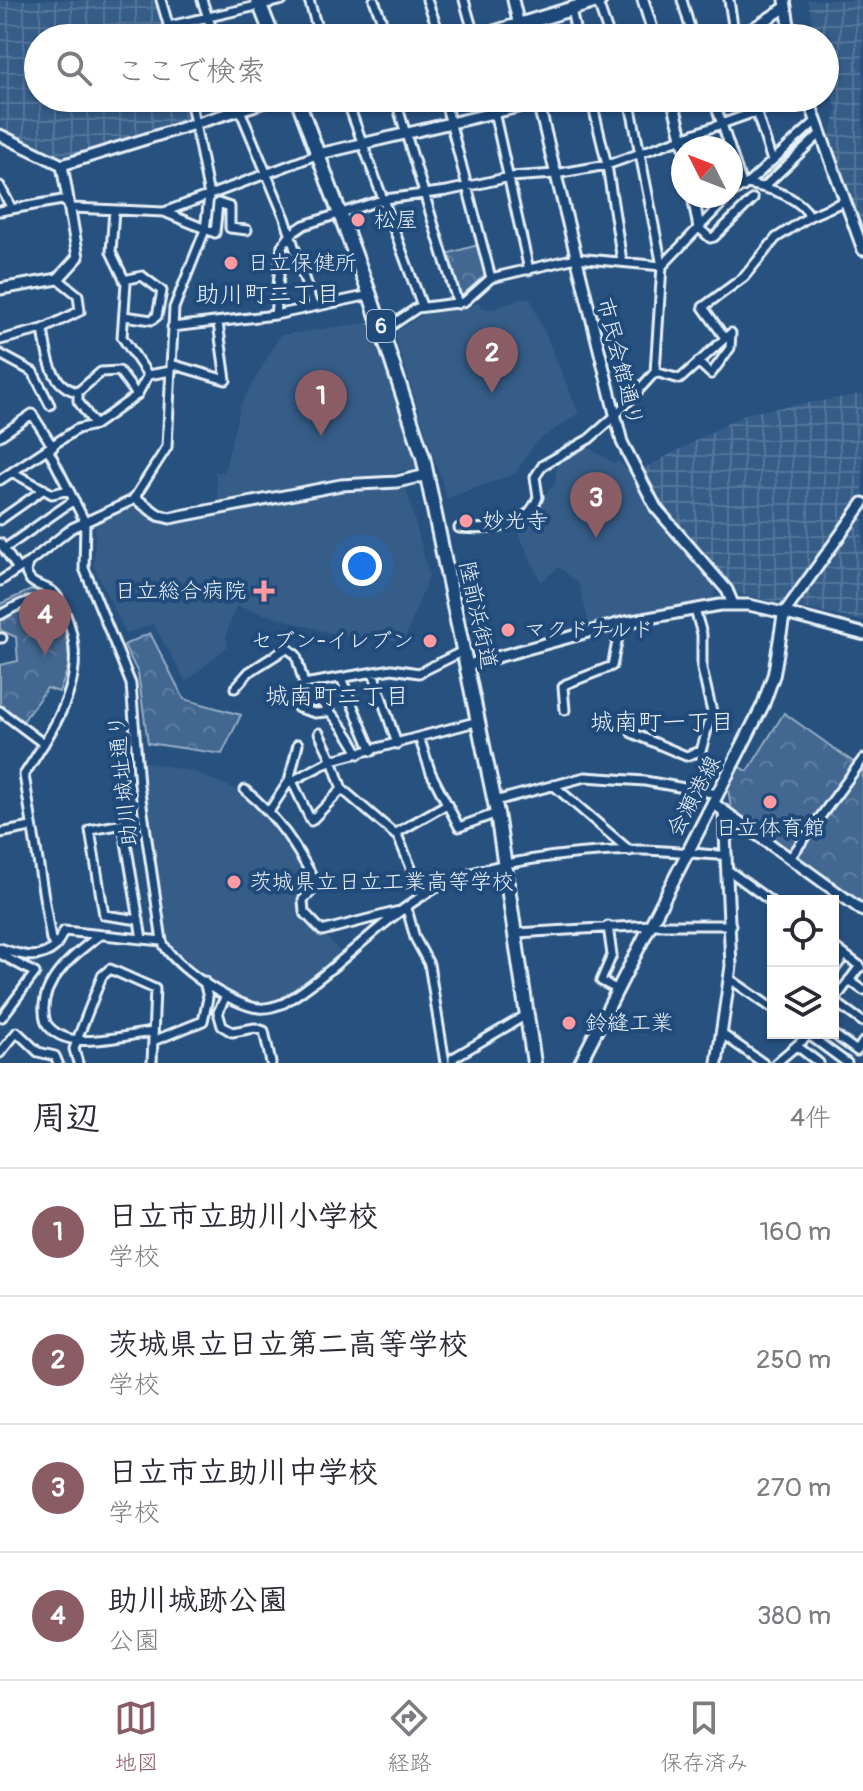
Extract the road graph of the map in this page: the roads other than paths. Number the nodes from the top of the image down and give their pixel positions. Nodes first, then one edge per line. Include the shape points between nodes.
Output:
1 (161, 0) edge
2 (202, 0) edge
3 (283, 0) edge
4 (309, 0) edge
5 (374, 0) edge
6 (427, 0) edge
7 (464, 0) edge
8 (513, 0) edge
9 (598, 0) edge
10 (643, 0) edge
11 (682, 0) edge
12 (729, 0) edge
13 (260, 4) edge
14 (785, 4) edge
15 (564, 7) edge
16 (207, 17) junction
17 (168, 24) edge
18 (177, 24) edge
19 (210, 24) edge
20 (268, 24) edge
21 (316, 24) edge
22 (383, 24) edge
23 (436, 24) edge
24 (472, 24) edge
25 (519, 24) edge
26 (534, 24) edge
27 (606, 24) edge
28 (651, 24) edge
29 (689, 24) edge
30 (734, 24) edge
31 (757, 24) edge
32 (789, 24) edge
33 (194, 112) edge
34 (233, 112) edge
35 (240, 112) edge
36 (302, 112) edge
37 (352, 112) edge
38 (400, 112) edge
39 (448, 112) edge
40 (502, 112) edge
41 (541, 112) edge
42 (594, 112) edge
43 (632, 112) edge
44 (676, 112) edge
45 (718, 112) edge
46 (756, 112) joint
47 (813, 112) edge
48 (495, 114) junction
49 (816, 121) junction
50 (198, 123) junction
51 (452, 124) junction
52 (722, 125) junction
53 (821, 133) junction
54 (408, 134) junction
55 (0, 135) edge
56 (682, 136) edge
57 (700, 136) edge
58 (726, 136) edge
59 (363, 141) junction
60 (671, 147) edge
61 (642, 153) junction
62 (319, 154) junction
63 (772, 161) junction
64 (62, 165) junction
65 (607, 165) junction
66 (266, 173) junction
67 (555, 174) junction
68 (510, 177) junction
69 (743, 181) edge
70 (0, 186) edge
71 (745, 186) junction
72 (468, 187) junction
73 (764, 187) junction
74 (423, 194) junction
75 (209, 196) junction
76 (385, 199) junction
77 (753, 199) dead end
78 (845, 201) junction
79 (72, 208) junction
80 (695, 208) edge
81 (718, 208) edge
82 (12, 209) junction
83 (114, 210) junction
84 (0, 211) edge
85 (164, 212) junction
86 (341, 212) junction
87 (810, 216) junction
88 (699, 228) junction
89 (205, 230) junction
90 (247, 230) dead end
91 (291, 234) junction
92 (863, 250) edge
93 (576, 258) junction
94 (622, 261) junction
95 (662, 266) junction
96 (529, 270) junction
97 (491, 278) junction
98 (58, 279) junction
99 (124, 280) junction
100 (0, 289) edge
101 (370, 295) junction
102 (458, 304) junction
103 (313, 306) junction
104 (422, 306) junction
105 (275, 315) junction
106 (124, 316) junction
107 (218, 323) junction
108 (172, 327) junction
109 (43, 329) junction
110 (383, 331) junction
111 (725, 338) junction
112 (0, 340) edge
113 (0, 354) edge
114 (698, 362) junction
115 (171, 368) junction
116 (655, 372) junction
117 (148, 375) junction
118 (78, 392) junction
119 (137, 395) junction
120 (50, 405) dead end
121 (614, 417) junction
122 (95, 425) junction
123 (0, 436) edge
124 (51, 449) junction
125 (12, 472) junction
126 (427, 475) junction
127 (0, 480) edge
128 (44, 489) junction
129 (69, 490) junction
130 (135, 498) junction
131 (74, 500) junction
132 (863, 503) edge
133 (0, 520) edge
134 (85, 522) junction
135 (459, 528) dead end
136 (2, 546) edge
137 (28, 563) junction
138 (18, 569) junction
139 (0, 581) edge
140 (733, 604) junction
141 (63, 609) junction
142 (695, 610) junction
143 (784, 613) junction
144 (0, 615) edge
145 (621, 623) junction
146 (863, 634) edge
147 (465, 650) junction
148 (468, 665) junction
149 (373, 672) junction
150 (341, 678) junction
151 (235, 688) dead end
152 (305, 692) dead end
153 (298, 708) dead end
154 (565, 710) dead end
155 (0, 711) edge
156 (326, 712) junction
157 (479, 721) junction
158 (319, 733) dead end
159 (632, 733) dead end
160 (419, 737) junction
161 (44, 744) junction
162 (298, 744) dead end
163 (397, 744) junction
164 (372, 751) junction
165 (359, 754) junction
166 (863, 759) edge
167 (332, 760) junction
168 (291, 779) junction
169 (553, 785) junction
170 (342, 789) junction
171 (245, 790) dead end
172 (715, 799) junction
173 (447, 804) junction
174 (496, 807) junction
175 (270, 810) junction
176 (724, 811) junction
177 (741, 823) junction
178 (31, 827) junction
179 (0, 833) edge
180 (398, 837) junction
181 (726, 840) junction
182 (630, 851) junction
183 (727, 855) junction
184 (686, 856) junction
185 (790, 858) junction
186 (506, 865) junction
187 (728, 870) junction
188 (423, 896) junction
189 (767, 899) edge
190 (407, 909) junction
191 (863, 911) edge
192 (139, 920) junction
193 (651, 925) junction
194 (731, 925) junction
195 (608, 926) junction
196 (517, 933) junction
197 (100, 935) junction
198 (142, 939) junction
199 (162, 941) junction
200 (56, 946) junction
201 (839, 950) edge
202 (0, 951) edge
203 (845, 955) junction
204 (836, 967) edge
205 (861, 967) edge
206 (730, 979) junction
207 (849, 980) junction
208 (204, 981) junction
209 (618, 990) junction
210 (863, 990) edge
211 (839, 995) edge
212 (226, 996) junction
213 (767, 1005) edge
214 (839, 1005) edge
215 (528, 1014) junction
216 (2, 1017) dead end
217 (863, 1022) edge
218 (722, 1034) junction
219 (153, 1036) junction
220 (839, 1038) edge
221 (804, 1039) edge
222 (816, 1039) edge
223 (77, 1040) junction
224 (863, 1042) edge
225 (797, 1046) junction
226 (0, 1053) edge
227 (784, 1057) junction
228 (58, 1063) edge
229 (78, 1063) edge
230 (152, 1063) edge
231 (271, 1063) edge
232 (445, 1063) edge
233 (453, 1063) edge
234 (534, 1063) edge
235 (580, 1063) edge
236 (717, 1063) edge
237 (763, 1063) edge
238 (776, 1063) edge
239 (792, 1063) edge
240 (819, 1063) edge
241 (847, 1063) edge

1 - 17 street
2 - 16 street
3 - 13 street
4 - 21 street
5 - 22 street
6 - 23 street
7 - 24 street
8 - 25 street
9 - 15 highway
9 - 27 street
10 - 28 street
11 - 29 street
12 - 30 street
13 - 16 street
13 - 20 highway
14 - 31 street
14 - 32 street
15 - 26 highway
16 - 18 street
16 - 19 street
33 - 50 street
34 - 50 street
35 - 66 street
36 - 62 highway, 陸前浜街道 / 6
37 - 59 street
38 - 54 street
39 - 51 street
40 - 48 street
41 - 67 street, 市民会館通り
42 - 65 street
43 - 61 street
44 - 56 street
45 - 52 street
46 - 52 street
46 - 63 street
47 - 49 street
48 - 51 street
48 - 68 street
49 - 53 street
49 - 63 street
50 - 64 street
50 - 75 street
51 - 54 street
51 - 72 street
52 - 57 street
52 - 58 street
53 - 73 street
53 - 78 street
54 - 59 street
54 - 74 street
55 - 64 street
59 - 62 street
59 - 76 street
60 - 61 street
61 - 65 street
61 - 95 street
62 - 66 street
62 - 86 highway, 陸前浜街道 / 6
63 - 71 street
64 - 79 street
65 - 67 street
65 - 94 street
66 - 75 street
66 - 91 street
67 - 68 street
67 - 93 street, 市民会館通り
68 - 72 street
68 - 96 street
69 - 71 street
70 - 82 street
71 - 73 street
72 - 74 street
72 - 97 street
73 - 87 street via 797,201
74 - 76 street
74 - 102 street
75 - 85 street
75 - 89 street
76 - 86 street
76 - 104 street
77 - 88 street via 714,237
78 - 87 street
78 - 92 street
79 - 82 street via 62,200
79 - 83 street
79 - 98 street via 78,257
80 - 88 street
81 - 88 street
82 - 84 street
83 - 85 street
83 - 99 street via 111,252
85 - 89 street
86 - 91 street
86 - 101 highway, 陸前浜街道 / 6
87 - 111 street via 776,238 744,277 703,307
88 - 95 street
89 - 90 street via 215,233 218,203 230,207 230,228
89 - 108 street via 176,300
91 - 103 street
91 - 105 street via 282,246
93 - 94 street
93 - 96 street
93 - 121 street, 市民会館通り
94 - 95 street
95 - 116 street
96 - 97 street
97 - 102 street
98 - 100 street
98 - 109 street via 78,295 80,311
99 - 106 street
99 - 106 street via 142,276 162,291 152,320
101 - 103 street
101 - 110 highway, 陸前浜街道 / 6
102 - 104 street
103 - 105 street
104 - 110 street
105 - 107 street
106 - 117 street via 122,337
107 - 108 street
107 - 115 street via 226,380
108 - 115 street
109 - 112 street
109 - 118 street via 50,369 68,390
110 - 126 highway, 陸前浜街道 / 6
111 - 114 street
111 - 114 street via 731,333 730,348 711,374
113 - 120 street via 33,372
114 - 116 street via 680,379
115 - 117 street
115 - 130 street via 167,447
116 - 121 street
117 - 119 street
118 - 119 street via 109,369 119,371
118 - 122 street via 78,401
119 - 122 street
121 - 135 street via 589,439 543,465 535,477 537,503 516,524
121 - 140 street, 市民会館通り via 632,468 656,508 727,590
122 - 124 street via 77,429
123 - 124 street via 32,414
124 - 125 street
124 - 129 street
125 - 127 street
125 - 128 street
126 - 130 street via 341,485 170,518
126 - 147 highway, 陸前浜街道 / 6
128 - 129 street via 52,494
128 - 133 street
129 - 131 street
130 - 134 street
131 - 134 street
131 - 136 street
132 - 143 street
134 - 137 street
134 - 199 street, 助川城址通り via 84,568 131,684 139,785
136 - 138 street
137 - 138 street
137 - 141 street via 29,580 55,592
138 - 139 street
140 - 142 street
140 - 143 street
141 - 144 street via 32,599
141 - 161 street via 75,638 75,671
142 - 145 street
142 - 159 street via 712,712 701,751 686,756
143 - 146 main road
143 - 172 main road, 会瀬港線 via 769,692
145 - 148 street
145 - 154 street via 612,666 566,684
147 - 148 highway, 陸前浜街道 / 6
147 - 149 street via 419,673
148 - 157 highway, 陸前浜街道 / 6
149 - 150 street
149 - 163 street
150 - 151 street via 304,684 296,655 287,648 249,672
150 - 164 street
152 - 156 street via 316,696
153 - 156 street
155 - 161 street
156 - 165 street via 346,727
157 - 160 street
157 - 174 highway, 陸前浜街道 / 6
158 - 167 street
160 - 163 street
160 - 173 street
161 - 178 street via 24,775
162 - 168 street
163 - 164 street
164 - 165 street
165 - 167 street
166 - 185 street
167 - 168 street
167 - 170 street
168 - 170 street via 311,821
168 - 175 street
169 - 172 street via 597,778 645,781
169 - 174 street
169 - 182 street
170 - 180 street
171 - 175 street
172 - 176 street
172 - 184 main road, 会瀬港線
173 - 174 street via 459,827
173 - 180 street via 398,832
174 - 186 highway, 陸前浜街道 / 6
175 - 190 street via 317,885 303,900 304,912 322,931
176 - 177 street
176 - 181 street
177 - 181 street
177 - 185 street
178 - 179 street
178 - 200 street via 49,934
180 - 188 street
181 - 183 street
182 - 184 street
182 - 186 street
183 - 184 street
183 - 187 street
184 - 193 main road, 会瀬港線
185 - 191 street
186 - 188 street via 456,879
186 - 196 highway, 陸前浜街道 / 6
187 - 189 street
187 - 194 street
188 - 190 street
190 - 212 street via 284,1003 258,1008
190 - 232 street via 429,964
192 - 192 street via 123,824 90,830 104,915
192 - 198 street
193 - 194 street
193 - 195 street
193 - 209 main road, 会瀬港線
194 - 206 street
195 - 196 street
195 - 209 street via 612,955 601,981
196 - 215 highway, 陸前浜街道 / 6
197 - 198 street
197 - 200 street via 64,931
197 - 223 street via 63,964 46,1000 49,1028
198 - 199 street
199 - 208 street via 170,955
200 - 202 street via 42,956
201 - 203 street
202 - 216 street via 35,973
203 - 204 street
203 - 205 street
205 - 207 street
206 - 213 street
206 - 218 street
207 - 210 street
207 - 211 street
208 - 212 street
208 - 219 street via 208,998 203,1021
209 - 235 main road, 会瀬港線
212 - 231 street via 218,1012 222,1026 232,1032 264,1031
214 - 217 street
215 - 233 street via 453,1058
215 - 234 highway, 陸前浜街道 / 6
218 - 236 street
218 - 237 street
219 - 223 street
219 - 223 street via 155,989 110,969 102,976
219 - 230 street
220 - 224 street via 857,1051
221 - 225 street
222 - 241 street
223 - 229 street
225 - 227 street
225 - 240 street
226 - 228 street via 17,1032
227 - 238 street
227 - 239 street

